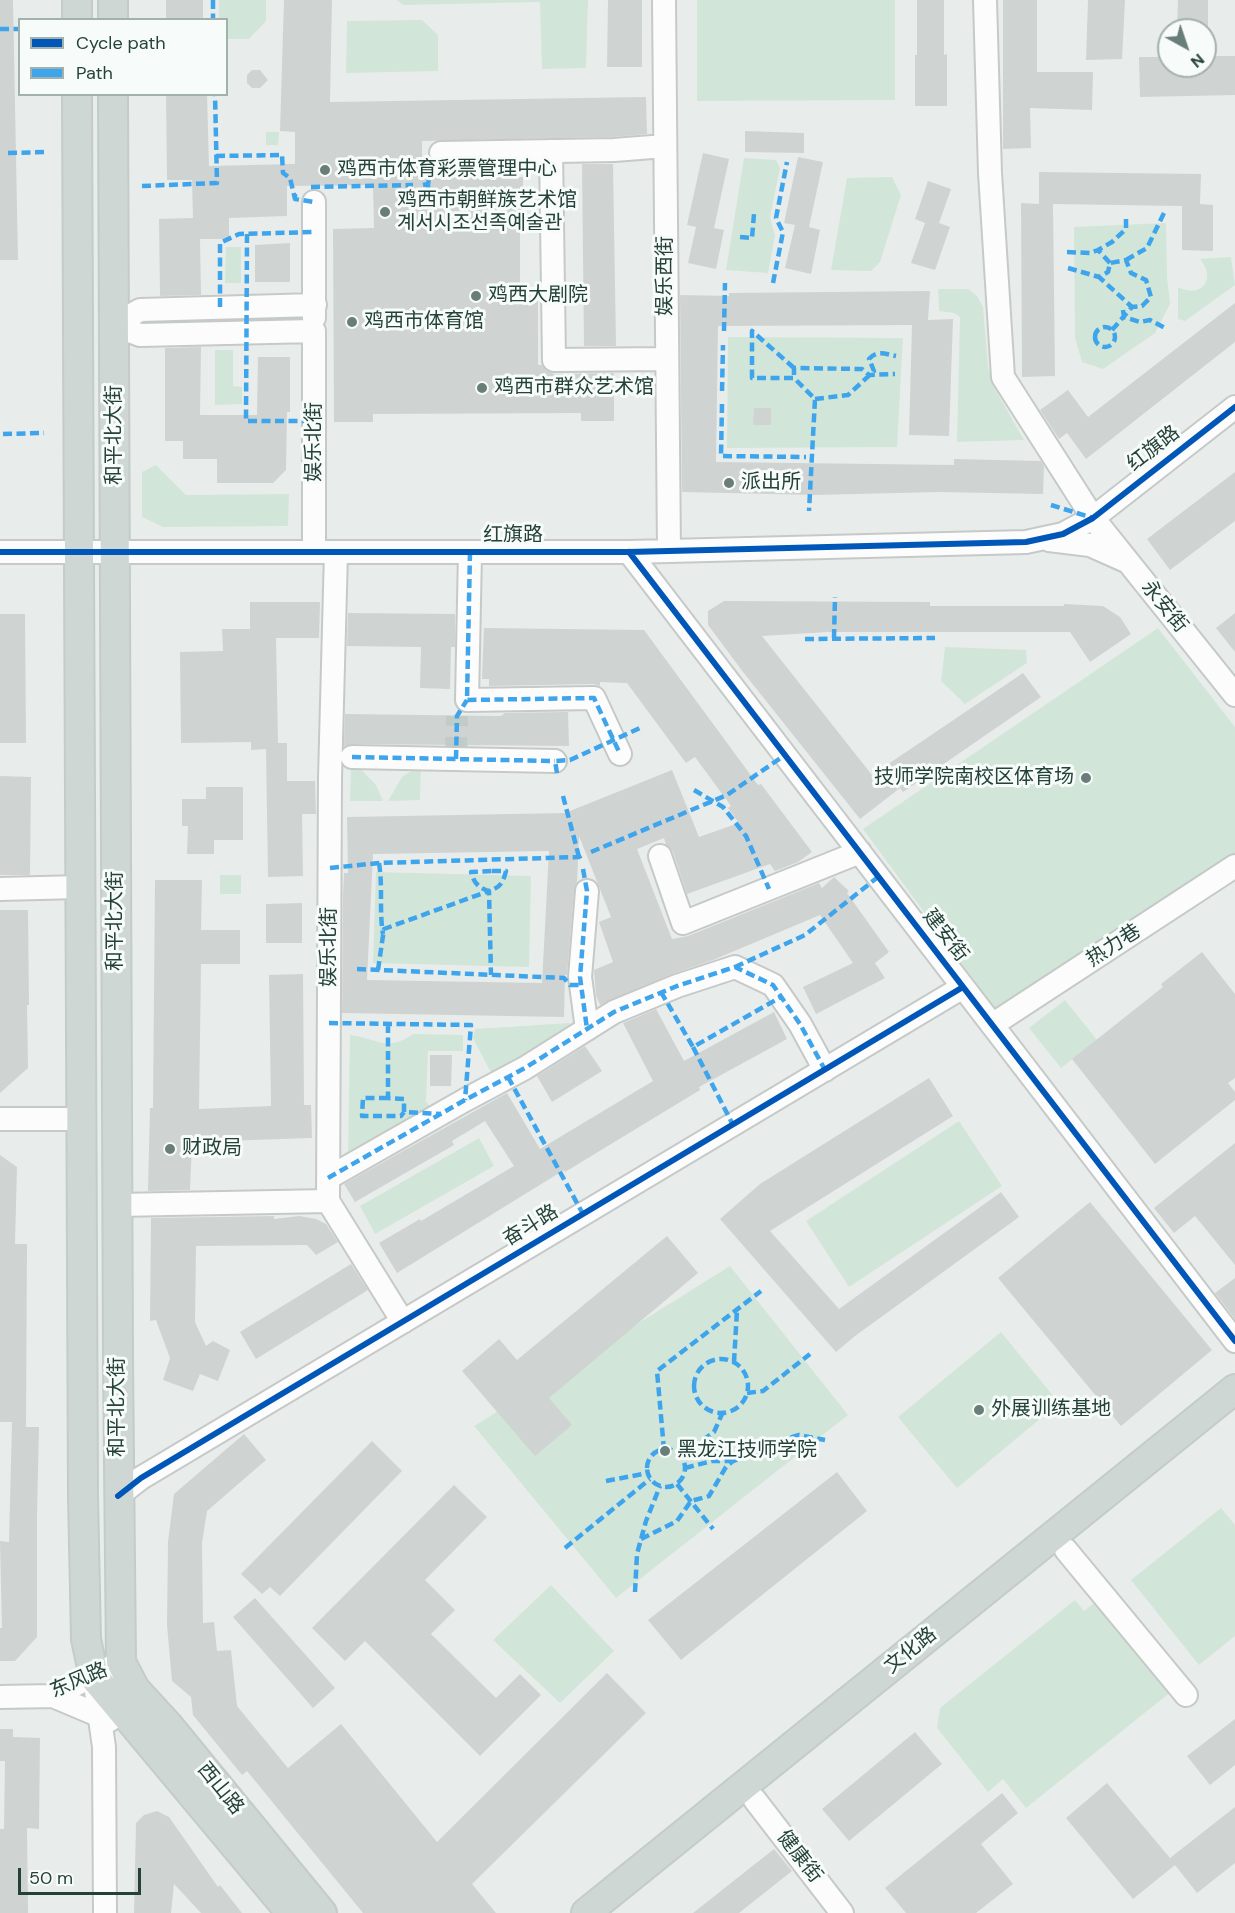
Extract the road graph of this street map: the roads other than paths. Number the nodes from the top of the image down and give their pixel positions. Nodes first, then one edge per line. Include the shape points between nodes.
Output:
1 (77, 0) edge
2 (113, 0) edge
3 (664, 0) edge
4 (985, 0) edge
5 (77, 18) edge
6 (113, 18) edge
7 (77, 96) edge
8 (114, 96) edge
9 (665, 146) junction
10 (551, 151) junction
11 (441, 153) dead end
12 (314, 202) dead end
13 (315, 305) junction
14 (114, 324) junction
15 (314, 331) junction
16 (667, 359) junction
17 (1235, 407) edge
18 (1094, 518) junction
19 (1033, 540) junction
20 (669, 551) junction
21 (0, 552) edge
22 (325, 552) junction
23 (470, 552) junction
24 (629, 552) junction
25 (79, 553) junction
26 (115, 553) junction
27 (1129, 562) junction
28 (1235, 695) edge
29 (620, 754) dead end
30 (352, 757) dead end
31 (555, 761) dead end
32 (860, 852) junction
33 (660, 856) dead end
34 (1235, 866) edge
35 (81, 887) junction
36 (0, 889) edge
37 (587, 891) dead end
38 (963, 987) junction
39 (993, 1025) junction
40 (587, 1029) junction
41 (825, 1070) junction
42 (0, 1119) edge
43 (81, 1119) junction
44 (328, 1178) junction
45 (328, 1202) junction
46 (117, 1205) junction
47 (403, 1322) junction
48 (1235, 1341) edge
49 (1235, 1389) edge
50 (1235, 1413) edge
51 (118, 1496) junction
52 (1066, 1550) junction
53 (113, 1693) junction
54 (1186, 1695) dead end
55 (53, 1696) junction
56 (0, 1697) edge
57 (763, 1787) junction
58 (105, 1913) edge
59 (291, 1913) edge
60 (322, 1913) edge
61 (586, 1913) edge
62 (616, 1913) edge
63 (842, 1913) edge

1 - 5 main road
2 - 6 main road
3 - 9 street, 娱乐西街
4 - 18 street, 永安街 via 990,173 1003,377
7 - 25 main road, 和平北大街
8 - 14 main road, 和平北大街
9 - 10 street
9 - 16 street, 娱乐西街
10 - 11 street
10 - 16 street via 554,360
12 - 13 street, 娱乐北街
13 - 14 street via 140,310
13 - 15 street, 娱乐北街
14 - 15 street via 140,335
14 - 26 main road, 和平北大街
15 - 22 street, 娱乐北街
16 - 20 street, 娱乐西街
17 - 18 street, 红旗路
18 - 19 street, 红旗路 via 1063,534
18 - 27 street, 永安街
19 - 20 street, 红旗路
19 - 27 street via 1090,545
20 - 24 street, 红旗路
21 - 25 street, 红旗路
22 - 23 street, 红旗路
22 - 26 street, 红旗路
22 - 44 street, 娱乐北街 via 330,790
23 - 24 street, 红旗路
23 - 29 street via 462,708 594,698
24 - 32 street, 建安街
25 - 26 street, 红旗路
25 - 35 main road, 和平北大街
26 - 46 main road, 和平北大街
27 - 28 street, 永安街
30 - 31 street
32 - 33 street via 683,923
32 - 38 street, 建安街
34 - 39 street, 热力巷
35 - 36 street
35 - 43 main road, 和平北大街
37 - 40 street via 580,977
38 - 39 street, 建安街
38 - 41 street, 奋斗路
39 - 48 street, 建安街
40 - 41 street via 614,1012 661,992 735,967 773,985
40 - 44 street
41 - 47 street, 奋斗路
42 - 43 street
43 - 53 main road, 和平北大街 via 86,1639
44 - 45 street, 娱乐北街
45 - 46 street
45 - 47 street
46 - 51 main road, 和平北大街
47 - 51 street, 奋斗路 via 141,1478
49 - 57 main road, 文化路
50 - 52 main road, 文化路
51 - 53 main road, 和平北大街
52 - 54 street
52 - 57 main road, 文化路
53 - 55 street, 东风路
53 - 55 street
53 - 58 street, 和平北大街 via 104,1747
53 - 59 main road, 西山路 via 142,1734
53 - 60 main road, 西山路 via 168,1725
55 - 56 street, 东风路
57 - 61 main road, 文化路
57 - 62 main road, 文化路
57 - 63 street, 健康街

